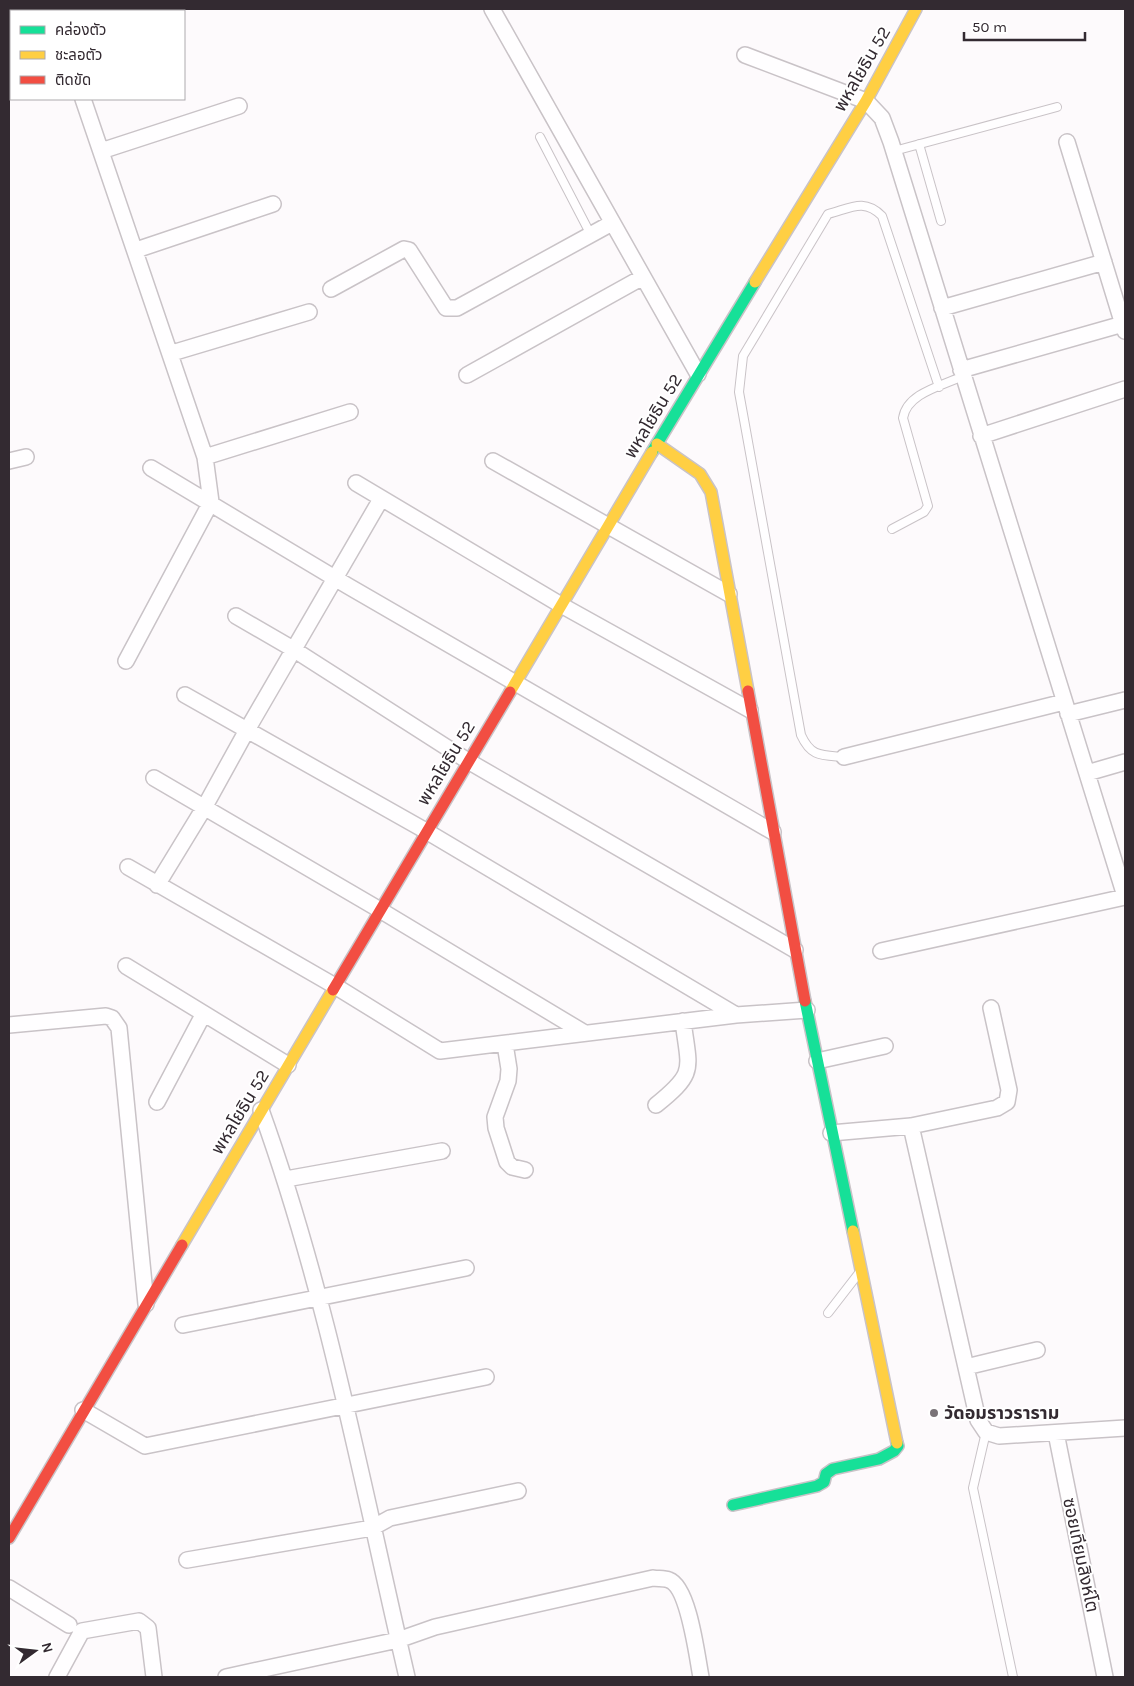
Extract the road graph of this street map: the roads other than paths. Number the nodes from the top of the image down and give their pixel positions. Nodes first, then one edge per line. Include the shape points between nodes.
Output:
1 (492, 9) edge
2 (916, 9) edge
3 (745, 56) dead end
4 (83, 100) edge
5 (866, 101) junction
6 (239, 106) dead end
7 (1057, 107) dead end
8 (540, 137) dead end
9 (1067, 142) dead end
10 (918, 144) junction
11 (101, 151) junction
12 (894, 151) junction
13 (273, 204) dead end
14 (940, 221) dead end
15 (612, 223) junction
16 (591, 235) junction
17 (136, 250) junction
18 (1104, 262) junction
19 (643, 277) junction
20 (331, 289) dead end
21 (942, 308) junction
22 (309, 312) dead end
23 (1124, 327) edge
24 (172, 353) junction
25 (962, 373) junction
26 (468, 374) dead end
27 (698, 374) junction
28 (939, 387) junction
29 (1125, 388) edge
30 (350, 412) dead end
31 (982, 436) junction
32 (657, 444) junction
33 (205, 456) junction
34 (26, 457) dead end
35 (493, 461) dead end
36 (9, 462) edge
37 (151, 468) dead end
38 (356, 483) dead end
39 (381, 499) junction
40 (211, 502) junction
41 (607, 527) junction
42 (892, 529) dead end
43 (336, 579) junction
44 (729, 594) junction
45 (561, 606) junction
46 (236, 616) dead end
47 (293, 649) junction
48 (126, 661) dead end
49 (514, 683) junction
50 (185, 695) dead end
51 (1125, 700) edge
52 (1066, 708) junction
53 (750, 710) junction
54 (247, 730) junction
55 (844, 757) joint
56 (468, 761) junction
57 (1125, 762) edge
58 (1087, 773) junction
59 (154, 778) dead end
60 (204, 808) junction
61 (426, 831) junction
62 (773, 832) junction
63 (128, 867) dead end
64 (157, 884) junction
65 (1125, 897) edge
66 (380, 910) junction
67 (795, 950) junction
68 (880, 951) dead end
69 (126, 966) dead end
70 (335, 986) junction
71 (991, 1008) dead end
72 (806, 1010) junction
73 (204, 1015) junction
74 (736, 1015) junction
75 (683, 1021) junction
76 (9, 1025) edge
77 (583, 1032) junction
78 (505, 1044) junction
79 (885, 1046) dead end
80 (817, 1061) junction
81 (288, 1065) junction
82 (157, 1102) dead end
83 (656, 1106) dead end
84 (261, 1110) junction
85 (911, 1126) junction
86 (831, 1133) junction
87 (442, 1151) dead end
88 (525, 1170) dead end
89 (286, 1179) junction
90 (466, 1268) dead end
91 (860, 1271) junction
92 (318, 1298) junction
93 (146, 1304) junction
94 (828, 1313) dead end
95 (183, 1325) dead end
96 (1038, 1350) dead end
97 (966, 1367) junction
98 (486, 1378) dead end
99 (344, 1406) junction
100 (83, 1410) junction
101 (1125, 1428) edge
102 (986, 1432) junction
103 (1056, 1433) junction
104 (518, 1491) dead end
105 (733, 1506) dead end
106 (372, 1528) junction
107 (11, 1530) edge
108 (187, 1560) dead end
109 (9, 1588) edge
110 (69, 1625) dead end
111 (398, 1640) junction
112 (57, 1677) edge
113 (154, 1677) edge
114 (226, 1677) edge
115 (407, 1677) edge
116 (701, 1677) edge
117 (1013, 1677) edge
118 (1106, 1677) edge

1 - 15 street
2 - 5 street, พหลโยธิน 52
3 - 5 street
4 - 11 street
5 - 12 street via 882,118
5 - 27 street, พหลโยธิน 52
6 - 11 street
7 - 10 lane
8 - 16 lane
9 - 18 street
10 - 12 lane
10 - 14 lane
11 - 17 street
12 - 21 street
13 - 17 street
15 - 16 street
15 - 19 street
16 - 20 street via 457,308 446,308 409,250 404,249
17 - 24 street
18 - 21 street
18 - 23 street
19 - 26 street
19 - 27 street
21 - 25 street
22 - 24 street
23 - 25 street
24 - 33 street
25 - 28 lane
25 - 31 street
27 - 32 street, พหลโยธิน 52
28 - 42 lane via 910,401 904,409 903,418 928,506 924,512
28 - 55 lane via 882,216 872,206 860,205 828,214 744,356 740,392 762,530 801,735 807,748 819,755
29 - 31 street
30 - 33 street
31 - 52 street
32 - 41 street, พหลโยธิน 52
32 - 44 street via 707,482
33 - 40 street
34 - 36 street
35 - 41 street
37 - 40 street
38 - 39 street
39 - 43 street
39 - 45 street
40 - 43 street via 248,528
40 - 48 street
41 - 44 street
41 - 45 street, พหลโยธิน 52
43 - 47 street
43 - 49 street
44 - 53 street
45 - 49 street, พหลโยธิน 52
45 - 53 street
46 - 47 street
47 - 54 street
47 - 56 street
49 - 56 street, พหลโยธิน 52
49 - 62 street
50 - 54 street
51 - 52 street
52 - 55 street
52 - 58 street
53 - 62 street
54 - 60 street
54 - 61 street
56 - 61 street, พหลโยธิน 52
56 - 67 street
57 - 58 street
58 - 65 street
59 - 60 street
60 - 64 street
60 - 66 street
61 - 66 street, พหลโยธิน 52
61 - 74 street
62 - 67 street
63 - 64 street
64 - 70 street
65 - 68 street
66 - 70 street, พหลโยธิน 52
66 - 77 street
67 - 72 street
69 - 73 street
70 - 78 street via 440,1051
70 - 81 street, พหลโยธิน 52
71 - 85 street via 1009,1090 1007,1102 997,1108
72 - 74 street
72 - 80 street
73 - 81 street
73 - 82 street
74 - 75 street
75 - 77 street
75 - 83 street via 688,1067 686,1078
76 - 93 street via 106,1016 112,1018 119,1028
77 - 78 street
78 - 88 street via 508,1081 495,1117 496,1128 507,1162 512,1167
79 - 80 street
80 - 86 street
81 - 84 street, พหลโยธิน 52
84 - 89 street
84 - 93 street, พหลโยธิน 52
85 - 86 street
85 - 97 street
86 - 91 street
87 - 89 street
89 - 92 street
90 - 92 street
91 - 94 lane
91 - 105 street via 896,1434 898,1446 895,1452 833,1469 817,1486
92 - 95 street
92 - 99 street
93 - 100 street, พหลโยธิน 52
96 - 97 street
97 - 102 street via 978,1420
98 - 99 street
99 - 100 street via 145,1446
99 - 106 street
100 - 107 street, พหลโยธิน 52
101 - 103 street
102 - 103 street via 999,1436
102 - 117 lane via 973,1488
103 - 118 street, ซอยเทียมสิงห์โต
104 - 106 street via 390,1518
106 - 108 street
106 - 111 street
109 - 110 street
111 - 114 street
111 - 115 street
111 - 116 street via 435,1627 625,1584 653,1578 670,1580 680,1589 686,1606
112 - 113 street via 82,1631 139,1620 148,1628

